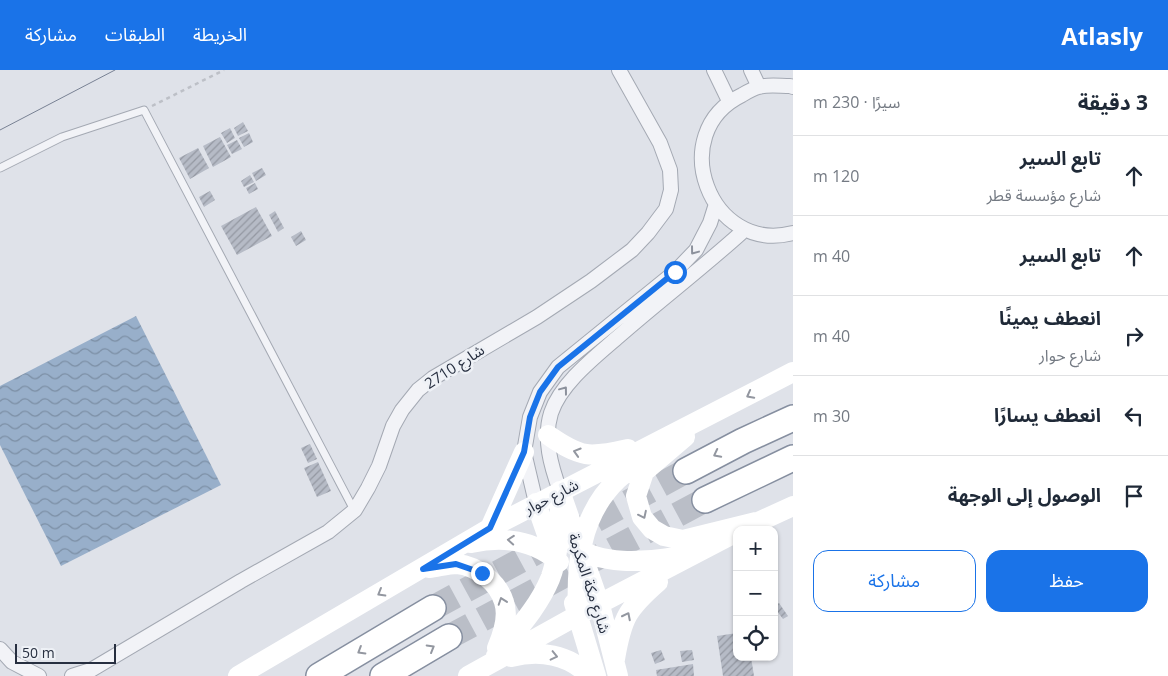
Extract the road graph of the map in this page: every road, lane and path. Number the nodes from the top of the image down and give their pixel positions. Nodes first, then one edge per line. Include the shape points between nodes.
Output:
1 (224, 70) edge
2 (619, 70) edge
3 (714, 70) edge
4 (751, 70) edge
5 (759, 87) junction
6 (793, 87) edge
7 (729, 101) junction
8 (144, 110) junction
9 (0, 168) edge
10 (715, 207) dead end
11 (793, 233) edge
12 (742, 234) dead end
13 (793, 372) edge
14 (793, 413) edge
15 (714, 414) junction
16 (793, 418) edge
17 (548, 435) junction
18 (659, 441) junction
19 (743, 441) junction
20 (524, 452) junction
21 (793, 458) edge
22 (686, 470) tunnel mouth
23 (560, 491) junction
24 (705, 500) tunnel mouth
25 (536, 503) junction
26 (793, 506) edge
27 (354, 510) junction
28 (749, 526) edge
29 (490, 528) junction
30 (733, 529) edge
31 (559, 533) junction
32 (733, 534) edge
33 (462, 545) junction
34 (580, 550) junction
35 (690, 555) junction
36 (556, 559) junction
37 (423, 569) junction
38 (577, 579) junction
39 (600, 605) junction
40 (433, 608) tunnel mouth
41 (578, 615) junction
42 (449, 637) tunnel mouth
43 (0, 649) edge
44 (490, 663) junction
45 (616, 669) edge
46 (39, 676) edge
47 (72, 676) edge
48 (238, 676) edge
49 (319, 676) edge
50 (383, 676) edge
51 (468, 676) edge
52 (589, 676) edge
53 (596, 676) edge

1 - 8 path
2 - 27 street, شارع 2710 via 660,143 670,170 671,190 666,209 632,250 591,281 418,390 402,410 379,466
3 - 7 street
4 - 5 street
5 - 6 street
5 - 7 street
7 - 11 street via 714,117 705,136 701,158 703,179 712,199 725,216 743,228 763,235
8 - 9 lane via 62,137
8 - 27 lane
10 -> 20 street via 696,250 675,272 558,367 540,392 530,417
17 -> 12 street via 552,411 561,393 586,364
13 -> 15 main road, شارع حوار
14 - 19 highway
15 - 18 main road, شارع حوار
15 -> 30 main road via 644,472 636,496 642,517 652,529 664,536 683,540
15 - 34 main road via 619,478 596,509
16 - 19 highway
18 -> 17 main road via 604,454 580,454
17 - 23 street via 550,463
18 - 23 main road, شارع حوار
19 -> 22 highway
20 - 25 street
20 - 29 main road
21 - 24 highway
23 - 25 main road, شارع حوار
23 - 31 main road
23 - 34 main road, شارع مكة المكرمة
25 - 29 main road, شارع حوار
25 - 31 main road
25 - 36 main road, شارع مكة المكرمة
26 - 28 main road
27 - 47 street, شارع 2710 via 328,532 91,670
29 - 33 main road, شارع حوار
31 - 34 main road
31 - 36 main road
32 - 35 main road
36 -> 33 main road via 522,541 490,539
33 - 37 main road, شارع حوار
34 - 35 main road via 597,557 644,562
34 - 38 main road
34 - 39 main road, شارع مكة المكرمة
35 - 39 main road
45 -> 35 main road via 618,642 625,617 636,601
36 - 38 main road
36 - 41 main road, شارع مكة المكرمة
36 - 44 main road via 541,597
44 -> 37 main road via 506,621 504,602 491,580 482,573 456,564
37 -> 48 main road, شارع حوار
38 - 39 main road
38 - 41 main road
39 - 41 main road
39 - 45 main road, شارع مكة المكرمة
40 -> 49 highway
41 - 44 main road
41 - 53 main road, شارع مكة المكرمة
50 -> 42 highway
43 - 46 street via 12,662
44 - 51 main road
44 -> 52 main road via 522,654 544,654 561,657

